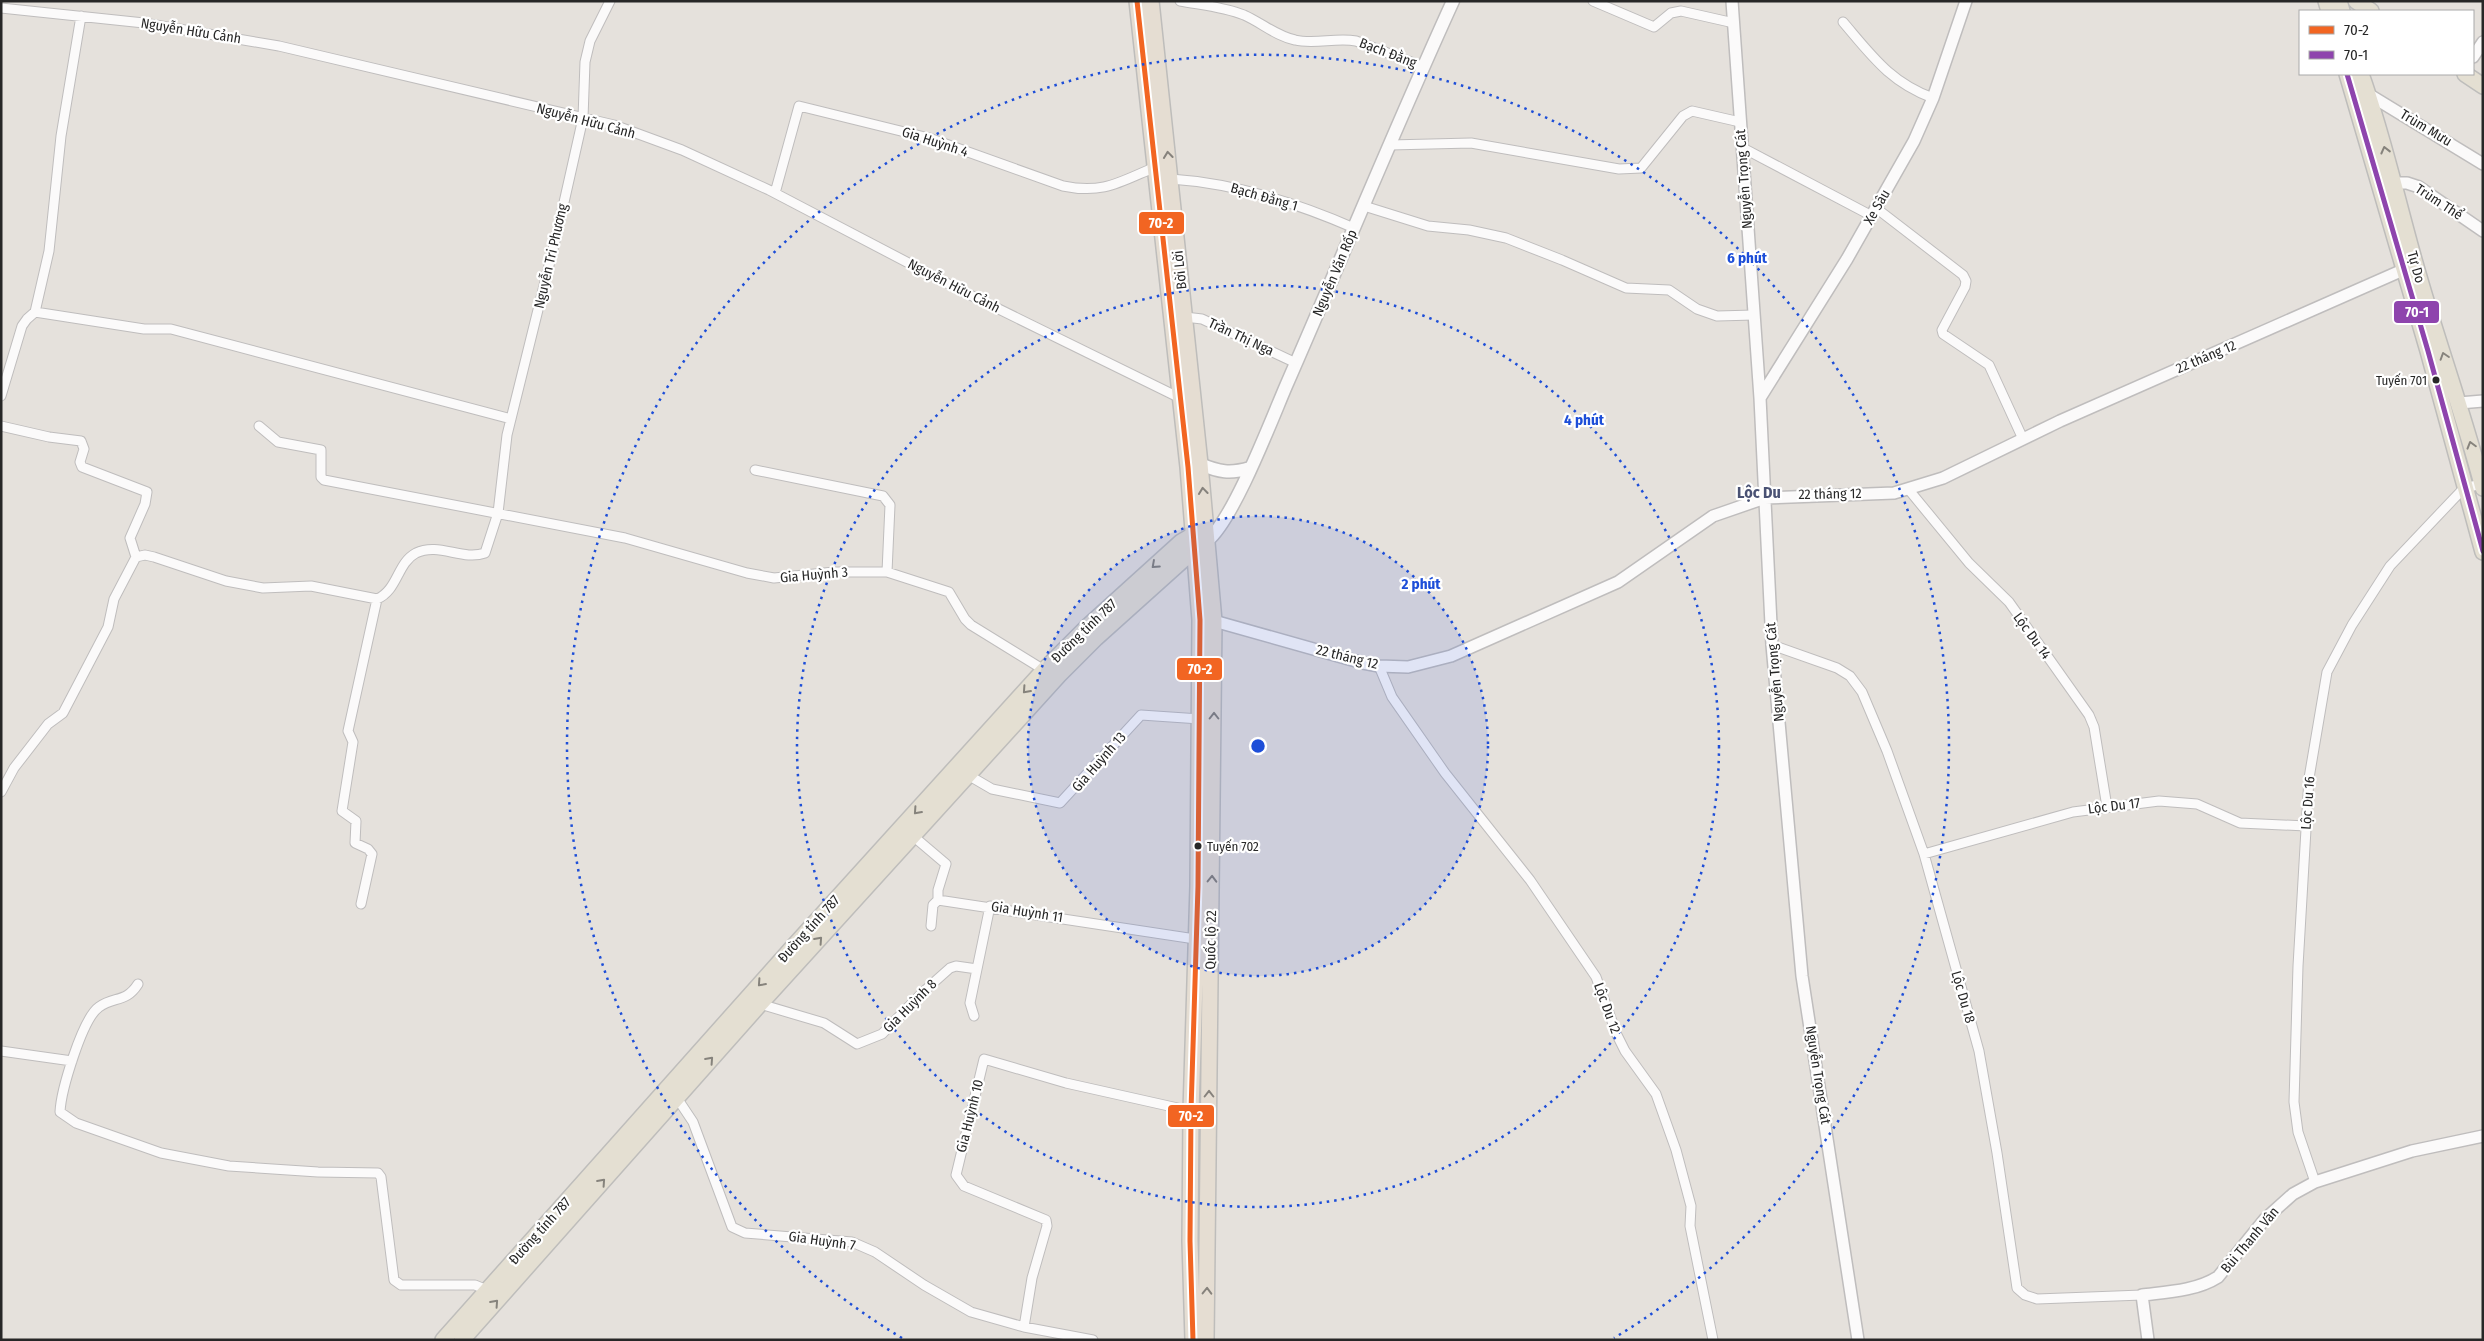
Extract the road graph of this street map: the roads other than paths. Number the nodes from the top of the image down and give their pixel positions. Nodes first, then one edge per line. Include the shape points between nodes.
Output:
1 (610, 1) edge
2 (1137, 1) edge
3 (1151, 1) edge
4 (1180, 1) edge
5 (1453, 1) edge
6 (1593, 1) edge
7 (1732, 1) edge
8 (1966, 1) edge
9 (2356, 1) edge
10 (1, 8) edge
11 (2370, 10) edge
12 (81, 16) junction
13 (1843, 22) dead end
14 (1734, 23) junction
15 (2483, 42) edge
16 (2474, 56) edge
17 (1424, 67) junction
18 (2347, 75) edge
19 (2361, 75) edge
20 (2466, 75) edge
21 (2483, 86) edge
22 (2368, 94) junction
23 (1933, 98) junction
24 (583, 118) junction
25 (1740, 122) junction
26 (1390, 145) junction
27 (1743, 148) junction
28 (2483, 164) edge
29 (1153, 168) junction
30 (1171, 179) junction
31 (2393, 183) junction
32 (775, 193) junction
33 (1364, 206) junction
34 (1874, 212) junction
35 (1354, 228) junction
36 (2483, 231) edge
37 (2410, 267) junction
38 (35, 312) junction
39 (1754, 315) junction
40 (1185, 317) junction
41 (1296, 363) junction
42 (1, 396) edge
43 (1180, 398) junction
44 (1760, 398) junction
45 (2483, 401) edge
46 (2459, 403) junction
47 (510, 419) junction
48 (1, 426) edge
49 (259, 426) dead end
50 (2023, 439) junction
51 (1200, 464) junction
52 (1250, 468) junction
53 (755, 470) dead end
54 (2482, 486) edge
55 (2464, 488) junction
56 (1909, 490) junction
57 (1765, 498) junction
58 (498, 513) junction
59 (1198, 542) junction
60 (2483, 552) edge
61 (136, 557) junction
62 (887, 572) junction
63 (377, 598) junction
64 (1207, 620) junction
65 (1772, 645) junction
66 (1379, 666) junction
67 (1044, 670) junction
68 (1200, 719) junction
69 (968, 775) junction
70 (1, 792) edge
71 (2107, 807) junction
72 (2306, 826) junction
73 (913, 836) junction
74 (1924, 854) junction
75 (938, 900) junction
76 (361, 904) dead end
77 (990, 906) junction
78 (931, 926) dead end
79 (1195, 939) junction
80 (977, 969) junction
81 (136, 988) dead end
82 (760, 1004) junction
83 (974, 1016) dead end
84 (1, 1051) edge
85 (72, 1061) junction
86 (677, 1098) junction
87 (1192, 1111) junction
88 (2483, 1136) edge
89 (2315, 1182) junction
90 (487, 1290) junction
91 (2142, 1295) junction
92 (1024, 1327) junction
93 (443, 1340) edge
94 (462, 1340) edge
95 (1093, 1340) edge
96 (1193, 1340) edge
97 (1206, 1340) edge
98 (1713, 1340) edge
99 (1858, 1340) edge
100 (2148, 1340) edge

1 - 24 street, Nguyễn Tri Phương via 590,41 585,62
2 - 29 highway, Bời Lời
30 -> 3 highway, Bời Lời
4 - 17 street, Bạch Đằng via 1232,11 1277,35 1296,41 1356,41
5 - 17 main road, Nguyễn Văn Rốp
6 - 14 street via 1654,27 1671,13 1681,11
7 - 14 street, Nguyễn Trọng Cát
8 - 23 street, Xe Sâu
9 - 11 main road
10 - 12 street, Nguyễn Hữu Cảnh
12 - 24 street, Nguyễn Hữu Cảnh via 144,23 279,46
12 - 38 street via 61,136 49,251
13 - 23 street via 1892,77
14 - 25 street, Nguyễn Trọng Cát
15 - 16 street
17 - 26 main road, Nguyễn Văn Rốp
18 - 37 main road, Tự Do
19 - 22 main road, Tự Do
20 - 21 main road
22 - 28 street, Trùm Mưu
31 -> 22 main road, Tự Do
23 - 34 street, Xe Sâu via 1914,141
24 - 32 street, Nguyễn Hữu Cảnh via 682,150
24 - 47 street, Nguyễn Tri Phương
25 - 26 street via 1692,111 1683,116 1641,168 1619,168 1471,143
25 - 27 street, Nguyễn Trọng Cát
26 - 33 main road, Nguyễn Văn Rốp
27 - 34 street
27 - 39 street, Nguyễn Trọng Cát
29 - 32 street, Gia Huỳnh 4 via 1100,189 1084,190 1063,186 929,138 799,106
29 - 43 highway, Bời Lời
30 - 35 street, Bạch Đằng 1 via 1206,181 1256,194
30 - 40 highway, Bời Lời
31 - 36 street, Trùm Thể via 2419,187
31 - 37 main road, Tự Do
32 - 43 street, Nguyễn Hữu Cảnh via 962,291
33 - 35 main road, Nguyễn Văn Rốp
33 - 39 street via 1428,226 1506,238 1626,288 1669,290 1697,309 1717,316
34 - 44 street, Xe Sâu
34 - 50 street via 1963,275 1965,287 1942,330 1943,334 1989,365
35 - 41 main road, Nguyễn Văn Rốp
46 -> 37 main road, Tự Do
37 - 50 street, 22 tháng 12
37 - 55 main road, Tự Do
38 - 42 street via 22,326
38 - 47 street via 144,329 171,329
39 - 44 street, Nguyễn Trọng Cát
40 - 41 street, Trần Thị Nga via 1202,319
40 - 51 highway, Bời Lời
41 - 52 main road, Nguyễn Văn Rốp
43 - 59 highway, Bời Lời
44 - 57 street, Nguyễn Trọng Cát
45 - 46 street
54 -> 46 main road, Tự Do
47 - 58 street, Nguyễn Tri Phương
48 - 61 street via 81,441 84,449 80,462 82,467 147,492 130,538
49 - 58 street, Gia Huỳnh 3 via 278,442 321,450 321,477 324,480
50 - 56 street, 22 tháng 12 via 1944,478
51 - 52 main road via 1218,472 1234,473
59 -> 51 highway, Bời Lời
52 - 59 main road, Nguyễn Văn Rốp via 1216,533
53 - 62 street via 883,496 890,505
54 - 55 street
55 - 60 main road, Tự Do
55 - 72 street, Lộc Du 16 via 2390,566 2326,672 2309,778
56 - 57 street, 22 tháng 12
56 - 71 street, Lộc Du 14 via 1969,563 2009,602 2089,715 2094,727
57 - 65 street, Nguyễn Trọng Cát
57 - 66 street, 22 tháng 12 via 1713,516 1618,582 1459,652 1408,667
58 - 62 street, Gia Huỳnh 3 via 625,538 774,578 834,572
58 - 63 street, Nguyễn Tri Phương via 484,554 467,556 442,550 416,553 406,562 392,588
59 - 64 highway, Quốc lộ 22 via 1208,578
59 -> 67 main road, Đường tỉnh 787 via 1181,542
59 - 69 main road, Đường tỉnh 787 via 1084,650
61 - 63 street via 154,557 226,581 263,588 311,586
61 - 70 street via 114,599 108,627 62,713 48,724 14,768
62 - 67 street, Gia Huỳnh 3 via 949,592 971,625
63 - 76 street via 348,731 353,742 342,811 356,821 355,844 368,848 372,854
64 - 66 street, 22 tháng 12
64 - 68 highway
97 -> 64 highway, Quốc lộ 22
65 - 74 street, Lộc Du 18 via 1837,668 1850,676 1862,692
65 - 99 street, Nguyễn Trọng Cát via 1802,976
66 - 98 street, Lộc Du 12 via 1392,697 1445,773 1530,880 1596,977 1625,1051 1656,1094 1691,1206 1690,1226
67 -> 90 main road, Đường tỉnh 787
68 - 69 street, Gia Huỳnh 13 via 1141,714 1060,803 992,789
68 - 79 highway
69 - 73 main road, Đường tỉnh 787
71 - 72 street, Lộc Du 17 via 2159,801 2197,804 2240,823
71 - 74 street, Lộc Du 17 via 2073,812
72 - 89 street, Lộc Du 16 via 2294,1102 2298,1132
73 - 75 street via 946,864
82 -> 73 main road, Đường tỉnh 787
74 - 91 street, Lộc Du 18 via 1979,1051 2017,1288 2037,1299
75 - 77 street, Gia Huỳnh 11
75 - 78 street via 933,905
77 - 79 street, Gia Huỳnh 11
77 - 80 street
79 - 87 highway
80 - 82 street, Gia Huỳnh 8 via 950,968 882,1034 857,1044 824,1023
80 - 83 street via 970,1003
81 - 85 street via 128,997 96,1009
86 -> 82 main road, Đường tỉnh 787
84 - 85 street
85 - 90 street via 60,1112 76,1124 161,1153 229,1166 313,1172 374,1172 381,1177 394,1280 401,1285 474,1285
86 - 92 street, Gia Huỳnh 7 via 693,1122 732,1227 745,1233 852,1242 875,1252 971,1312
94 -> 86 main road, Đường tỉnh 787
87 - 92 street, Gia Huỳnh 10 via 984,1059 956,1175 964,1186 1046,1220
87 - 96 highway via 1190,1241
88 - 89 street, Bùi Thanh Vân via 2412,1152
89 - 91 street, Bùi Thanh Vân via 2293,1194 2265,1219 2218,1277 2209,1283
90 - 93 main road, Đường tỉnh 787
91 - 100 street
92 - 95 street, Gia Huỳnh 7

